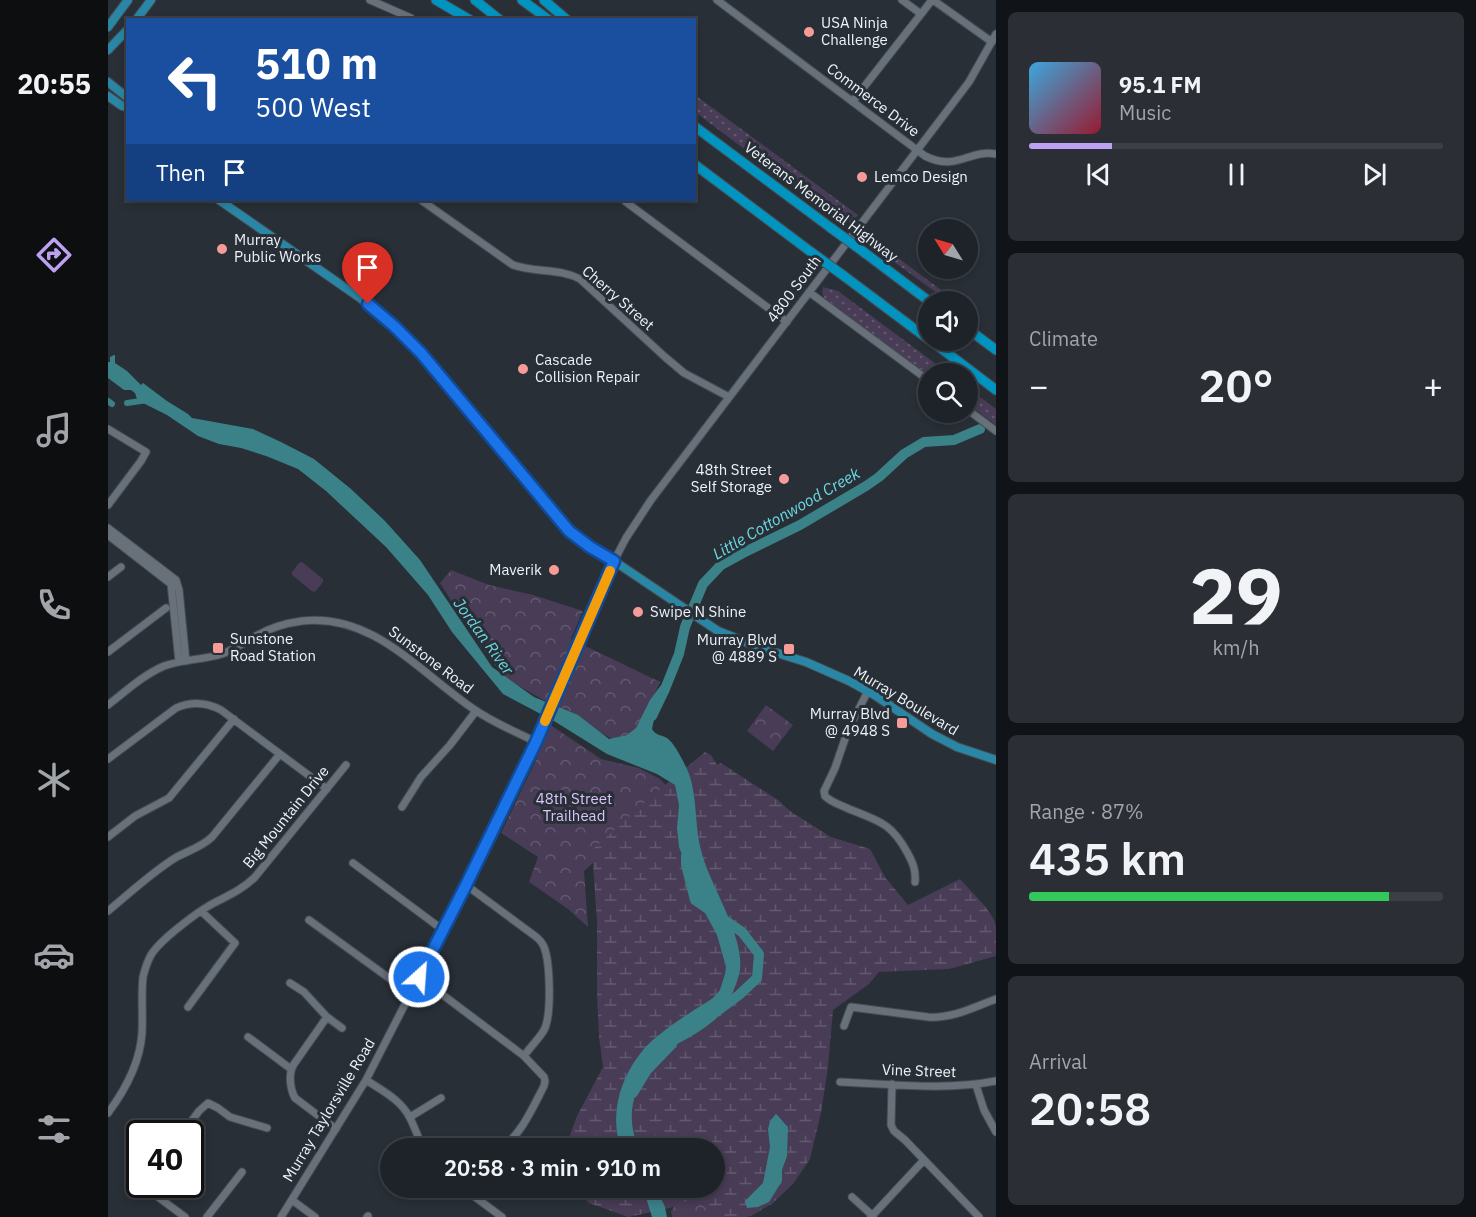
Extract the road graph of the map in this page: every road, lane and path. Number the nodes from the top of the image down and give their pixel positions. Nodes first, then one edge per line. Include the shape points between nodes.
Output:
1 (128, 0) edge
2 (151, 0) edge
3 (370, 0) edge
4 (436, 0) edge
5 (475, 0) edge
6 (522, 0) edge
7 (544, 0) edge
8 (717, 0) edge
9 (902, 0) edge
10 (933, 0) edge
11 (921, 15) junction
12 (138, 18) edge
13 (411, 18) edge
14 (467, 18) edge
15 (498, 18) edge
16 (546, 18) edge
17 (565, 18) edge
18 (108, 27) edge
19 (126, 31) edge
20 (996, 34) edge
21 (992, 42) junction
22 (108, 50) edge
23 (108, 82) edge
24 (108, 96) edge
25 (126, 96) edge
26 (853, 101) junction
27 (126, 107) edge
28 (696, 126) edge
29 (917, 150) junction
30 (996, 154) edge
31 (696, 166) edge
32 (220, 201) edge
33 (422, 201) edge
34 (626, 202) dead end
35 (809, 292) junction
36 (918, 293) edge
37 (787, 322) junction
38 (918, 332) edge
39 (978, 336) edge
40 (996, 350) edge
41 (944, 351) edge
42 (918, 373) edge
43 (996, 390) edge
44 (729, 397) junction
45 (978, 418) edge
46 (108, 429) edge
47 (996, 431) edge
48 (108, 505) edge
49 (108, 528) edge
50 (108, 535) edge
51 (614, 561) junction
52 (121, 567) dead end
53 (108, 577) edge
54 (166, 608) dead end
55 (108, 652) edge
56 (183, 662) junction
57 (868, 691) junction
58 (110, 700) edge
59 (476, 711) junction
60 (234, 719) junction
61 (536, 742) junction
62 (280, 754) junction
63 (108, 759) edge
64 (996, 760) edge
65 (346, 765) dead end
66 (327, 789) junction
67 (402, 807) dead end
68 (108, 837) edge
69 (352, 863) dead end
70 (915, 882) dead end
71 (466, 885) junction
72 (108, 910) edge
73 (201, 911) junction
74 (309, 920) dead end
75 (443, 930) junction
76 (419, 977) junction
77 (290, 983) dead end
78 (411, 994) junction
79 (996, 999) edge
80 (188, 1007) dead end
81 (327, 1017) junction
82 (844, 1026) dead end
83 (342, 1028) dead end
84 (248, 1037) dead end
85 (524, 1056) junction
86 (291, 1069) junction
87 (366, 1080) junction
88 (996, 1081) edge
89 (840, 1082) dead end
90 (892, 1084) junction
91 (976, 1085) junction
92 (441, 1098) dead end
93 (108, 1113) edge
94 (410, 1118) junction
95 (192, 1120) edge
96 (267, 1128) dead end
97 (336, 1129) junction
98 (996, 1132) edge
99 (418, 1138) edge
100 (513, 1138) edge
101 (924, 1160) junction
102 (242, 1172) dead end
103 (852, 1197) dead end
104 (159, 1198) edge
105 (477, 1198) edge
106 (292, 1200) junction
107 (872, 1216) edge
108 (185, 1217) edge
109 (207, 1217) edge
110 (281, 1217) edge
111 (315, 1217) edge
112 (502, 1217) edge
113 (979, 1217) edge

1 - 18 main road
2 - 12 main road
3 - 13 street
4 - 14 highway
5 - 15 highway
6 - 16 highway
7 - 17 highway
8 - 26 street, Commerce Drive
9 - 11 street
10 - 11 street
10 - 21 street
11 - 26 street
19 - 22 main road
20 - 21 street, 4800 South
21 - 29 street, 4800 South via 975,74
23 - 25 main road
24 - 27 main road
26 - 29 street, Commerce Drive
28 - 36 highway, Veterans Memorial Highway, bridge
29 - 30 street, Commerce Drive via 931,159 950,162 983,153
29 - 35 street, 4800 South
31 - 38 highway, bridge
32 - 51 main road, Murray Boulevard via 394,326 569,531
33 - 44 street, Cherry Street via 513,265 526,270 568,273 580,279 684,373
34 - 37 street
35 - 37 street, 4800 South
35 - 42 street
37 - 44 street, 4800 South
39 - 40 highway
41 - 43 highway
44 - 51 street, 4800 South via 646,507
45 - 47 street
46 - 48 street via 146,452
49 - 56 street via 178,584
50 - 56 street via 171,584
51 - 57 main road, Murray Boulevard via 718,631 806,662
51 - 61 street, Murray Taylorsville Road
52 - 53 street
54 - 55 street
56 - 58 street, Sunstone Road via 165,666
56 - 59 street, Sunstone Road via 222,654 292,622 344,623 376,636
57 - 64 main road, Murray Boulevard via 932,734
57 - 70 street via 824,792 834,802 890,828 914,865
59 - 61 street, Sunstone Road
59 - 67 street via 421,777
60 - 62 street
60 - 63 street via 209,705 182,705
60 - 68 street via 169,798 135,816
61 - 71 street, Murray Taylorsville Road
62 - 66 street
62 - 72 street via 212,837 165,865
65 - 66 street, Big Mountain Drive
66 - 73 street, Big Mountain Drive via 255,877
69 - 75 street
71 - 75 street, Murray Taylorsville Road
71 - 85 street via 535,936 545,950 549,992 546,1024
73 - 80 street via 235,943
73 - 93 street, Big Mountain Drive via 157,946 147,962 139,1052 129,1080
74 - 78 street
75 - 76 street, Murray Taylorsville Road
76 - 78 street, Murray Taylorsville Road
76 - 85 street
77 - 81 street
78 - 87 street, Murray Taylorsville Road
79 - 82 street via 941,1017 851,1007
81 - 83 street
81 - 86 street
84 - 86 street
85 - 100 street via 545,1081
86 - 97 street via 294,1098
87 - 94 street via 395,1099
87 - 97 street, Murray Taylorsville Road
88 - 91 street, Vine Street
89 - 90 street, Vine Street
90 - 91 street, Vine Street
90 - 101 street via 891,1125
91 - 98 street
92 - 94 street
94 - 99 street
95 - 96 street via 208,1103 230,1117
97 - 106 street, Murray Taylorsville Road
101 - 107 street
101 - 113 street
102 - 109 street
103 - 107 street
104 - 108 street
105 - 112 street
106 - 110 street, Murray Taylorsville Road
106 - 111 street

